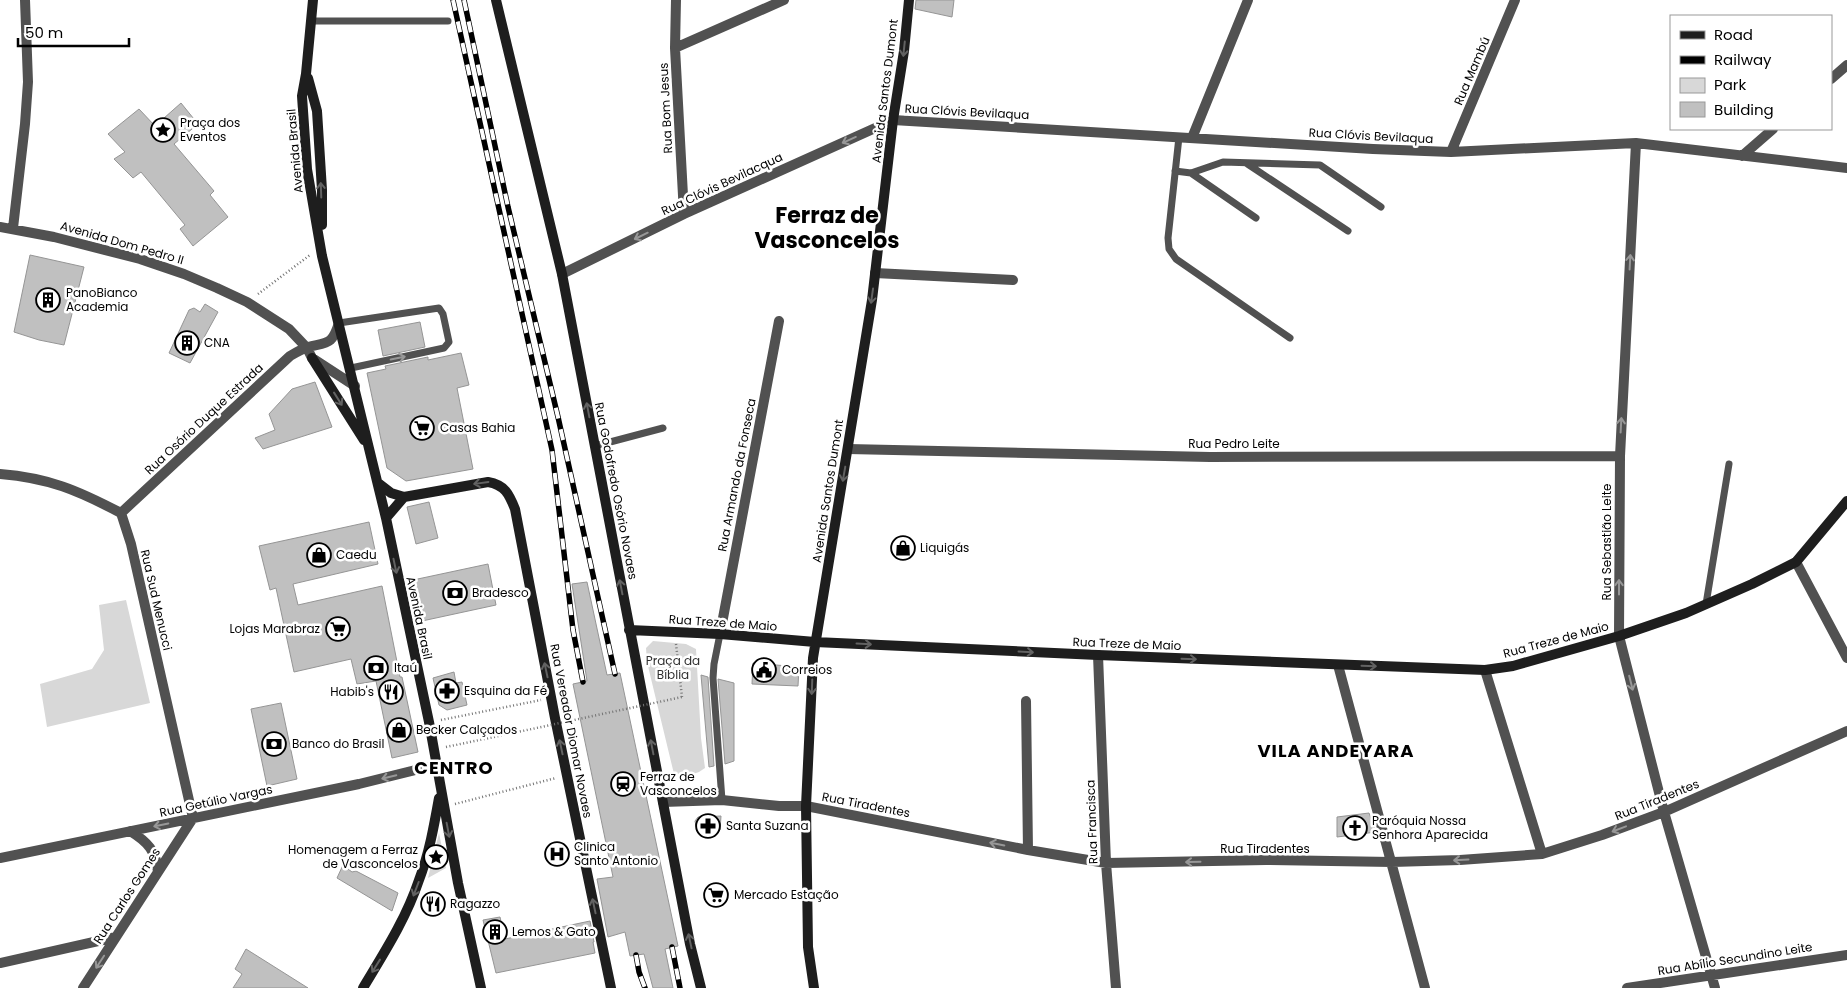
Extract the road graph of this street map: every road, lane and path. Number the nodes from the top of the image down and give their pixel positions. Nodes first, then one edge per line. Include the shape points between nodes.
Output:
1 (25, 0) edge
2 (496, 0) edge
3 (676, 0) edge
4 (784, 0) edge
5 (909, 0) edge
6 (1248, 0) edge
7 (1515, 0) edge
8 (311, 2) edge
9 (312, 21) junction
10 (448, 21) dead end
11 (675, 48) junction
12 (1847, 65) edge
13 (1832, 78) edge
14 (894, 120) junction
15 (1772, 130) edge
16 (1179, 137) junction
17 (1192, 138) junction
18 (1636, 143) junction
19 (1451, 152) junction
20 (1742, 156) junction
21 (1246, 162) junction
22 (1847, 168) edge
23 (1175, 171) junction
24 (1191, 173) junction
25 (1381, 207) dead end
26 (684, 214) junction
27 (1256, 218) dead end
28 (0, 227) edge
29 (13, 228) junction
30 (1348, 231) dead end
31 (322, 251) junction
32 (875, 273) junction
33 (562, 274) junction
34 (1013, 280) dead end
35 (247, 302) junction
36 (779, 321) dead end
37 (339, 323) junction
38 (1290, 338) dead end
39 (307, 348) junction
40 (312, 358) junction
41 (350, 368) junction
42 (355, 386) junction
43 (663, 428) dead end
44 (594, 446) junction
45 (848, 449) junction
46 (369, 450) junction
47 (1620, 456) junction
48 (1729, 464) dead end
49 (0, 474) edge
50 (378, 483) junction
51 (404, 497) junction
52 (1847, 501) edge
53 (121, 512) junction
54 (386, 518) junction
55 (1796, 562) junction
56 (1706, 604) junction
57 (629, 630) junction
58 (720, 634) junction
59 (1619, 636) junction
60 (815, 642) junction
61 (676, 654) dead end
62 (1098, 655) junction
63 (1847, 658) edge
64 (1338, 665) junction
65 (1485, 670) junction
66 (552, 698) junction
67 (1026, 701) dead end
68 (429, 722) junction
69 (1847, 731) edge
70 (433, 750) junction
71 (436, 765) junction
72 (567, 775) junction
73 (441, 791) junction
74 (722, 800) junction
75 (664, 802) junction
76 (806, 806) junction
77 (443, 807) junction
78 (1664, 812) junction
79 (193, 818) junction
80 (130, 831) junction
81 (1028, 850) junction
82 (1542, 854) junction
83 (0, 858) edge
84 (1392, 862) junction
85 (1106, 864) junction
86 (158, 872) junction
87 (116, 937) junction
88 (1847, 955) edge
89 (0, 963) edge
90 (1712, 975) junction
91 (83, 988) edge
92 (363, 988) edge
93 (481, 988) edge
94 (611, 988) edge
95 (701, 988) edge
96 (814, 988) edge
97 (1116, 988) edge
98 (1425, 988) edge
99 (1627, 988) edge
100 (1716, 988) edge

1 - 29 street via 28,82
2 - 33 main road, Rua Godofredo Osório Novaes
3 - 11 street, Rua Bom Jesus
4 - 11 street
5 -> 14 main road, Avenida Santos Dumont
6 - 17 street
7 - 19 street, Rua Mambú
8 - 9 main road, Avenida Brasil
9 - 10 lane
9 - 31 main road, Avenida Brasil via 306,74 317,110
11 - 26 street, Rua Bom Jesus
12 - 13 street
14 - 16 street, Rua Clóvis Bevilaqua
14 -> 26 street, Rua Clóvis Bevilacqua
14 - 32 main road, Avenida Santos Dumont
15 - 20 street
16 - 17 street, Rua Clóvis Bevilaqua
16 - 23 lane
17 - 19 street, Rua Clóvis Bevilaqua
18 - 19 street, Rua Clóvis Bevilaqua
18 - 20 street, Rua Clóvis Bevilaqua
47 -> 18 street, Rua Sebastião Leite
20 - 22 street, Rua Clóvis Bevilaqua
21 - 24 lane via 1223,162
21 - 25 lane via 1320,165
21 - 30 lane
23 - 24 lane
23 - 38 lane via 1169,250 1176,259
24 - 27 lane
26 -> 33 street, Rua Clóvis Bevilacqua
28 - 29 street, Avenida Dom Pedro II
29 - 35 street, Avenida Dom Pedro II via 140,259
31 - 35 path
31 - 37 main road, Avenida Brasil
32 - 34 street
32 -> 45 main road, Avenida Santos Dumont
44 -> 33 main road, Rua Godofredo Osório Novaes
35 - 39 street, Avenida Dom Pedro II via 289,330
36 - 58 street, Rua Armando da Fonseca
37 - 39 street via 332,340
37 - 41 main road, Avenida Brasil
41 -> 37 lane via 444,348 449,342 444,314 439,308
39 - 40 street, Avenida Dom Pedro II
39 - 53 street, Rua Osório Duque Estrada via 290,356
40 - 42 street
40 -> 46 main road
41 - 42 main road, Avenida Brasil
42 - 46 main road, Avenida Brasil
43 - 44 lane
57 -> 44 main road, Rua Godofredo Osório Novaes
45 - 47 street, Rua Pedro Leite via 1210,457
45 -> 60 main road, Avenida Santos Dumont
46 - 50 main road, Avenida Brasil
59 -> 47 street, Rua Sebastião Leite
48 - 56 lane
49 - 53 street via 63,485
50 - 51 main road via 391,493
50 - 54 main road, Avenida Brasil
51 - 54 main road
66 -> 51 main road, Rua Vereador Diomar Novaes via 515,509 504,487 488,482
52 - 55 main road
53 - 79 street, Rua Sud Menucci
54 -> 68 main road, Avenida Brasil
55 - 56 main road, Rua Treze de Maio
55 - 63 street
56 - 59 main road, Rua Treze de Maio
57 - 58 main road, Rua Treze de Maio
75 -> 57 main road, Rua Godofredo Osório Novaes
58 - 60 main road, Rua Treze de Maio
58 - 74 lane via 713,678
59 - 65 main road, Rua Treze de Maio via 1513,666
59 -> 78 street, Rua Sebastião Leite
60 -> 62 main road, Rua Treze de Maio
60 -> 76 main road, Avenida Santos Dumont
61 - 70 path, bridge via 682,697
62 -> 64 main road, Rua Treze de Maio
62 - 85 street, Rua Francisca
64 -> 65 main road, Rua Treze de Maio
64 - 84 street
65 - 82 street
66 - 68 path
72 -> 66 main road, Rua Vereador Diomar Novaes
67 - 81 street
68 - 70 main road, Avenida Brasil
69 - 78 street, Rua Tiradentes
70 - 71 main road, Avenida Brasil
71 - 73 main road, Avenida Brasil
71 -> 79 street, Rua Getúlio Vargas
72 - 77 path
94 -> 72 main road, Rua Vereador Diomar Novaes
73 - 77 main road, Avenida Brasil
73 -> 92 main road via 420,878 390,944
74 - 75 street, Rua Tiradentes
74 - 76 street, Rua Tiradentes
95 -> 75 main road, Rua Godofredo Osório Novaes
81 -> 76 street, Rua Tiradentes
76 - 96 main road, Avenida Santos Dumont via 808,947
77 -> 93 main road, Avenida Brasil
78 -> 82 street, Rua Tiradentes via 1602,836
78 - 90 street, Rua Sebastião Leite
79 -> 80 street, Rua Getúlio Vargas
79 - 86 street, Rua Carlos Gomes
80 - 83 street, Rua Getúlio Vargas
80 - 86 street via 154,852
81 - 85 street, Rua Tiradentes
82 -> 84 street, Rua Tiradentes
84 -> 85 street, Rua Tiradentes via 1266,860
84 - 98 street
85 - 97 street, Rua Francisca
86 - 87 street, Rua Carlos Gomes
87 - 89 street
87 -> 91 street, Rua Carlos Gomes
88 - 90 street, Rua Abílio Secundino Leite
90 - 99 street, Rua Abílio Secundino Leite
90 - 100 street, Rua Sebastião Leite

